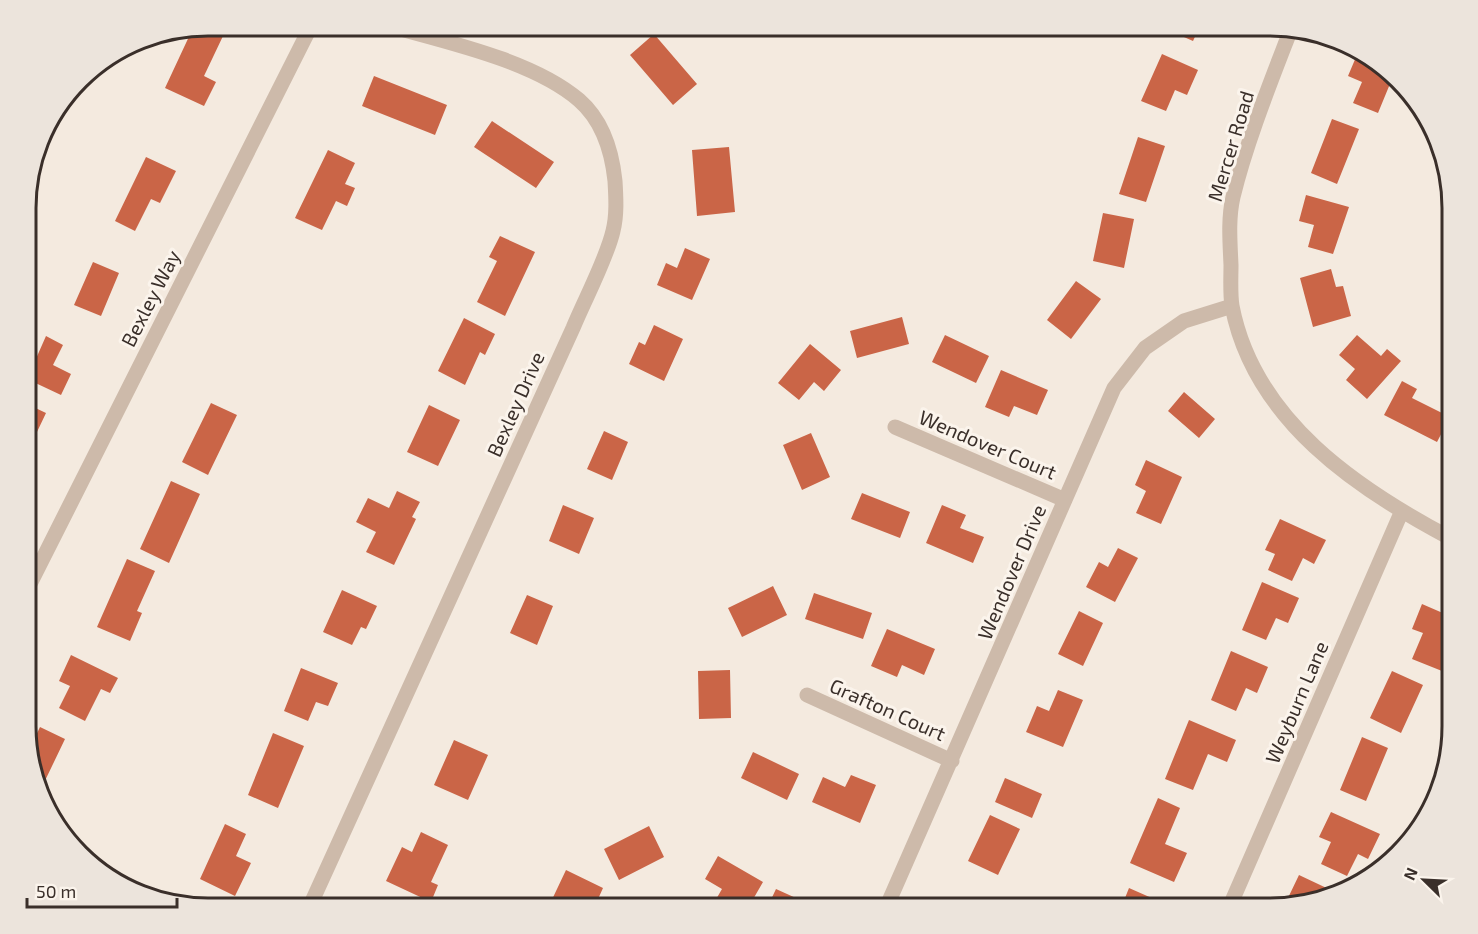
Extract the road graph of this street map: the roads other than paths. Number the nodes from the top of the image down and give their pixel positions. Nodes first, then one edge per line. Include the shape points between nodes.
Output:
1 (306, 36) edge
2 (425, 36) edge
3 (1288, 37) edge
4 (1232, 306) junction
5 (895, 427) dead end
6 (1065, 500) junction
7 (1401, 513) junction
8 (1442, 535) edge
9 (36, 572) edge
10 (807, 695) dead end
11 (952, 761) junction
12 (314, 898) edge
13 (890, 898) edge
14 (1233, 898) edge

1 - 9 street, Bexley Way
2 - 12 street, Bexley Drive via 542,76 580,101 606,137 614,167 613,232
3 - 4 street, Mercer Road via 1233,197 1229,224
4 - 6 street, Wendover Drive via 1184,321 1145,348 1114,388
4 - 7 street, Mercer Road via 1253,369 1282,414 1326,458
5 - 6 street, Wendover Court
6 - 11 street, Wendover Drive
7 - 8 street, Mercer Road
7 - 14 street, Weyburn Lane
10 - 11 street, Grafton Court
11 - 13 street, Wendover Drive

